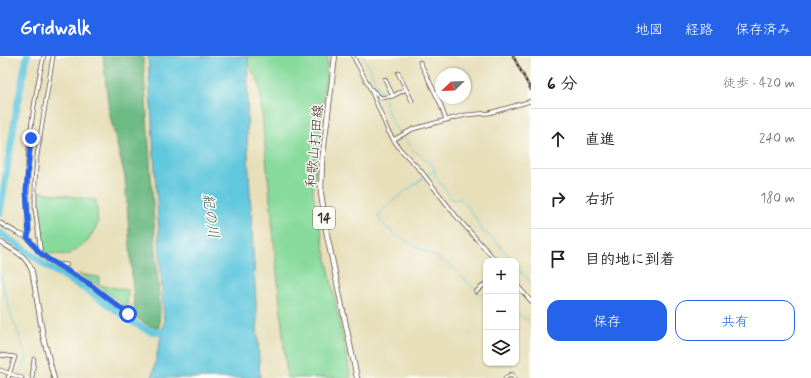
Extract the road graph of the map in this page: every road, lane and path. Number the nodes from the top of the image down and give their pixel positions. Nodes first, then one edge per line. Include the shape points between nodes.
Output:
1 (44, 56) edge
2 (53, 56) edge
3 (335, 56) edge
4 (353, 56) edge
5 (420, 62) dead end
6 (398, 73) dead end
7 (385, 79) dead end
8 (370, 88) junction
9 (406, 89) junction
10 (393, 96) junction
11 (412, 101) dead end
12 (531, 102) edge
13 (446, 120) junction
14 (393, 140) junction
15 (0, 223) edge
16 (27, 237) junction
17 (0, 242) edge
18 (41, 254) junction
19 (493, 258) edge
20 (56, 264) junction
21 (67, 265) dead end
22 (483, 286) edge
23 (519, 287) edge
24 (476, 292) dead end
25 (531, 300) edge
26 (128, 314) dead end
27 (0, 355) edge
28 (34, 359) dead end
29 (0, 370) edge
30 (10, 373) junction
31 (8, 378) edge
32 (20, 378) edge
33 (32, 378) edge
34 (54, 378) edge
35 (357, 378) edge
36 (505, 378) edge
37 (514, 378) edge

1 - 16 street via 36,90 27,178
2 - 18 street via 35,182 35,208
3 - 35 main road, 和歌山打田線 / 14 via 322,162 321,193 327,235
4 - 8 street
5 - 13 street
6 - 9 street
7 - 10 street
8 - 10 street via 381,98
8 - 14 street
9 - 10 street
9 - 11 street
12 - 13 street via 489,113
13 - 14 street via 413,129
14 - 19 street
15 - 16 street
16 - 18 street
17 - 34 main road via 21,255 31,267 43,336
18 - 20 street
20 - 21 street
20 - 26 street via 91,285
22 - 24 street
23 - 25 street
27 - 30 street via 15,357
28 - 33 street
29 - 30 street
30 - 31 street
30 - 32 street
36 - 37 street via 512,374

